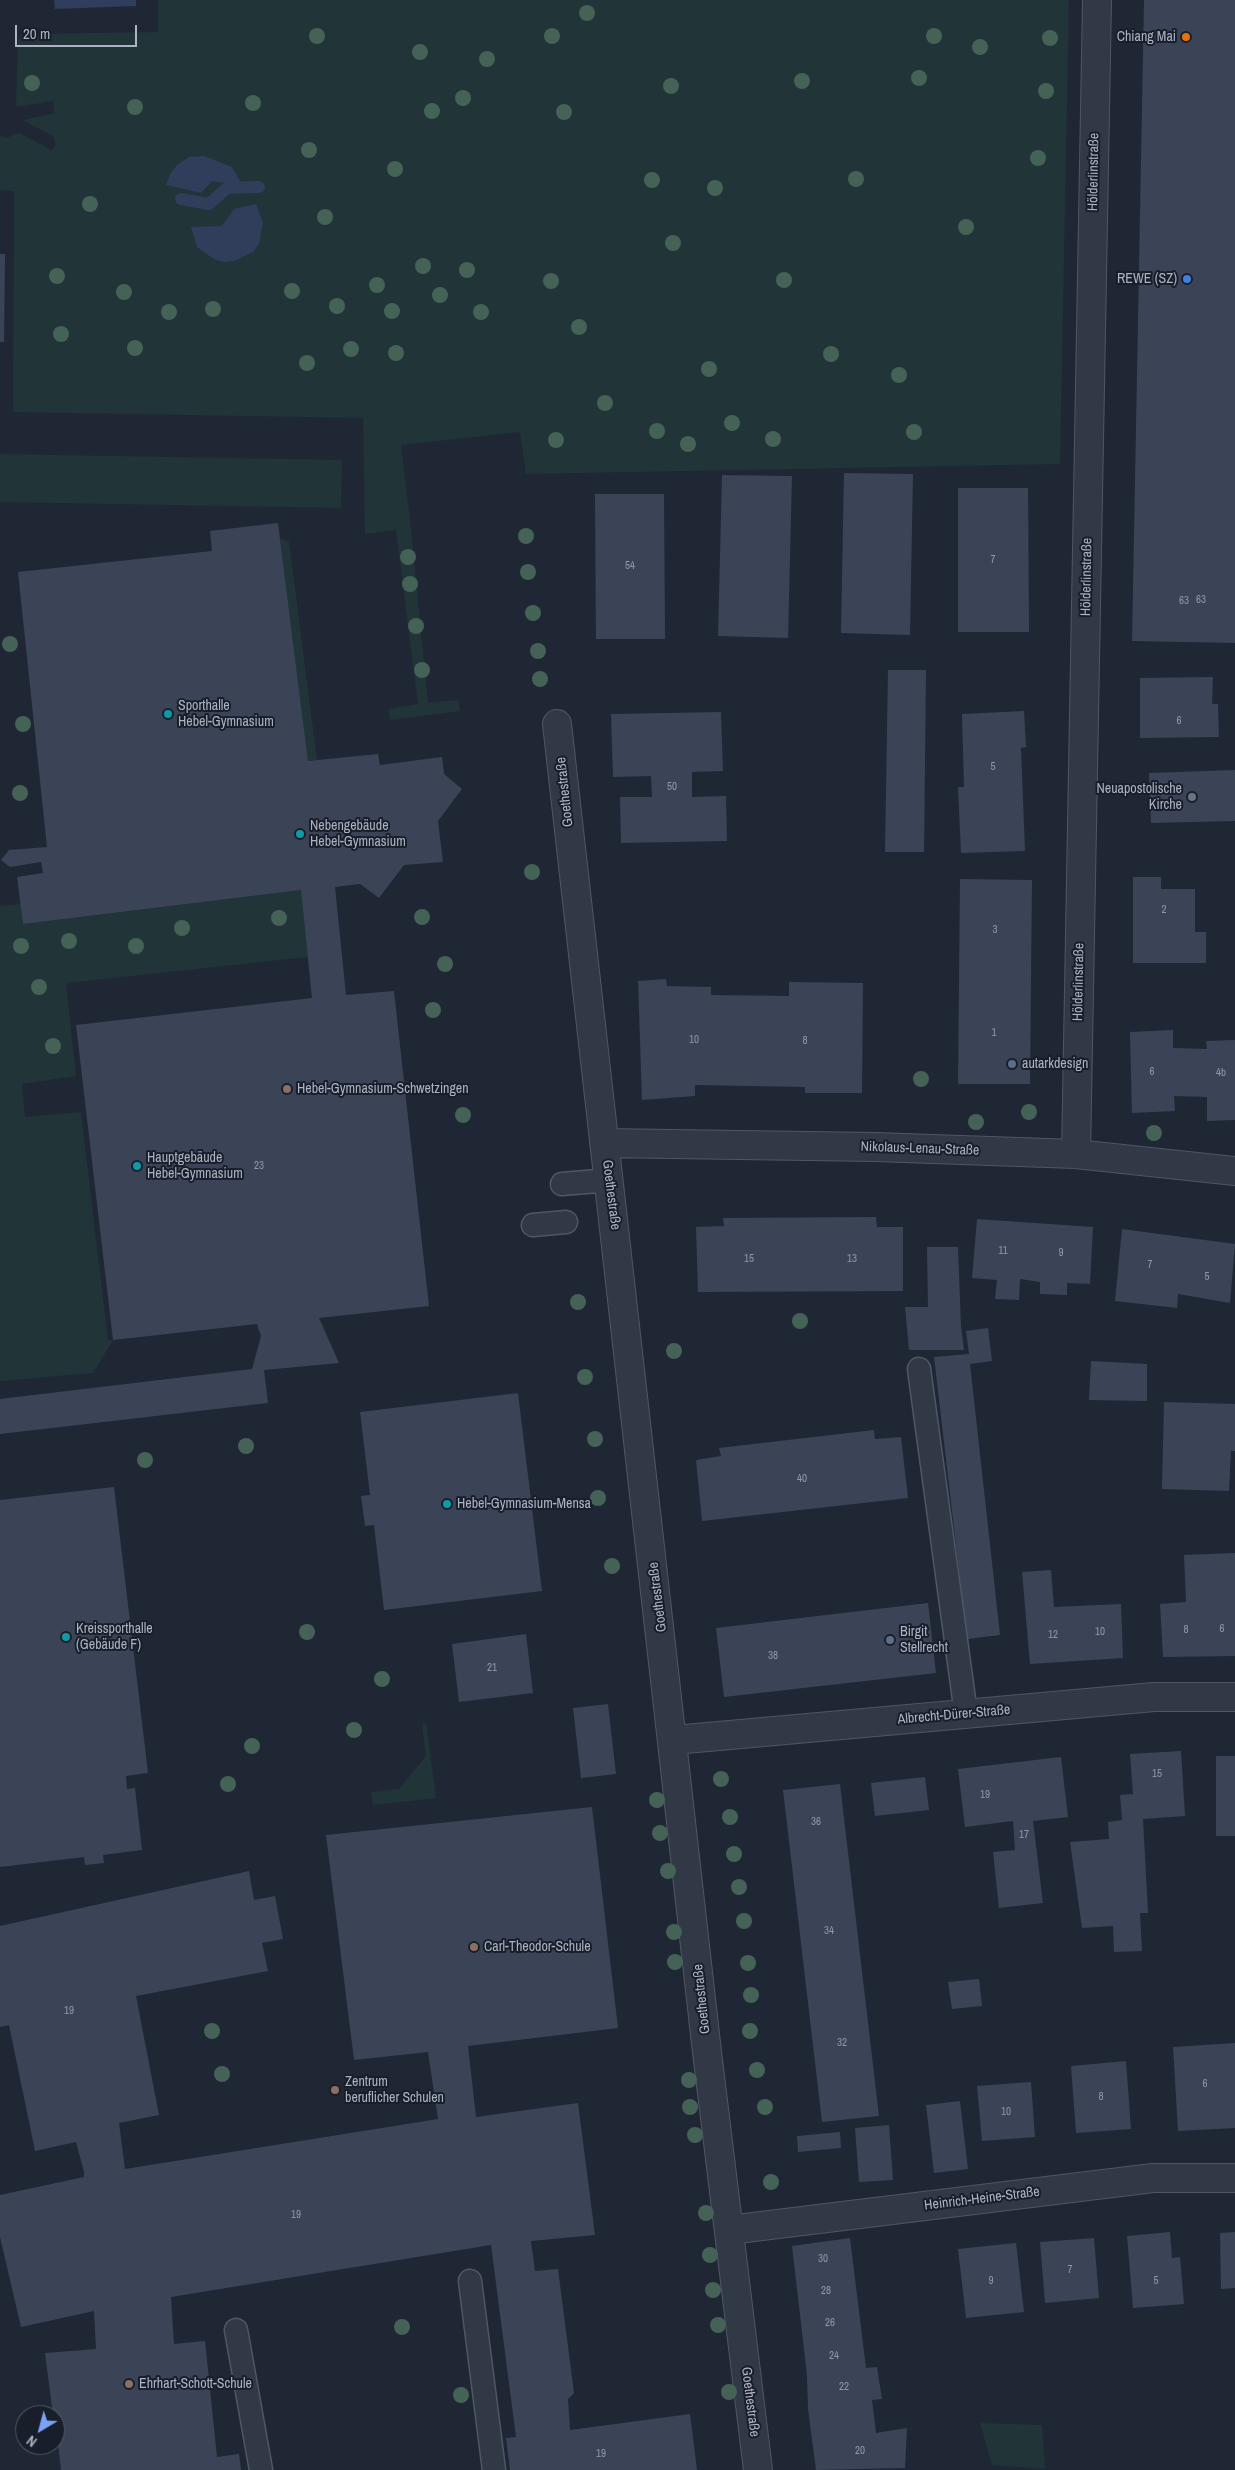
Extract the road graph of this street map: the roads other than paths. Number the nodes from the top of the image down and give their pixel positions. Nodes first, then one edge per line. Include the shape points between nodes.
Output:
1 (1097, 0) edge
2 (557, 724) dead end
3 (604, 1143) junction
4 (1076, 1154) junction
5 (1235, 1171) edge
6 (610, 1180) junction
7 (562, 1184) dead end
8 (566, 1222) dead end
9 (533, 1225) dead end
10 (919, 1369) dead end
11 (1235, 1697) edge
12 (966, 1714) junction
13 (674, 1740) junction
14 (1235, 2178) edge
15 (729, 2230) junction
16 (470, 2281) dead end
17 (236, 2330) dead end
18 (261, 2470) edge
19 (494, 2470) edge
20 (758, 2470) edge

1 - 4 street, Hölderlinstraße
2 - 3 street, Goethestraße
3 - 4 street, Nikolaus-Lenau-Straße
3 - 6 street, Goethestraße
4 - 5 street, Nikolaus-Lenau-Straße
6 - 7 lane
6 - 13 street, Goethestraße
8 - 9 lane
10 - 12 lane
11 - 12 street, Albrecht-Dürer-Straße via 1154,1697
12 - 13 street, Albrecht-Dürer-Straße
13 - 15 street, Goethestraße
14 - 15 street, Heinrich-Heine-Straße via 1153,2178
15 - 20 street, Goethestraße
16 - 19 lane
17 - 18 lane

